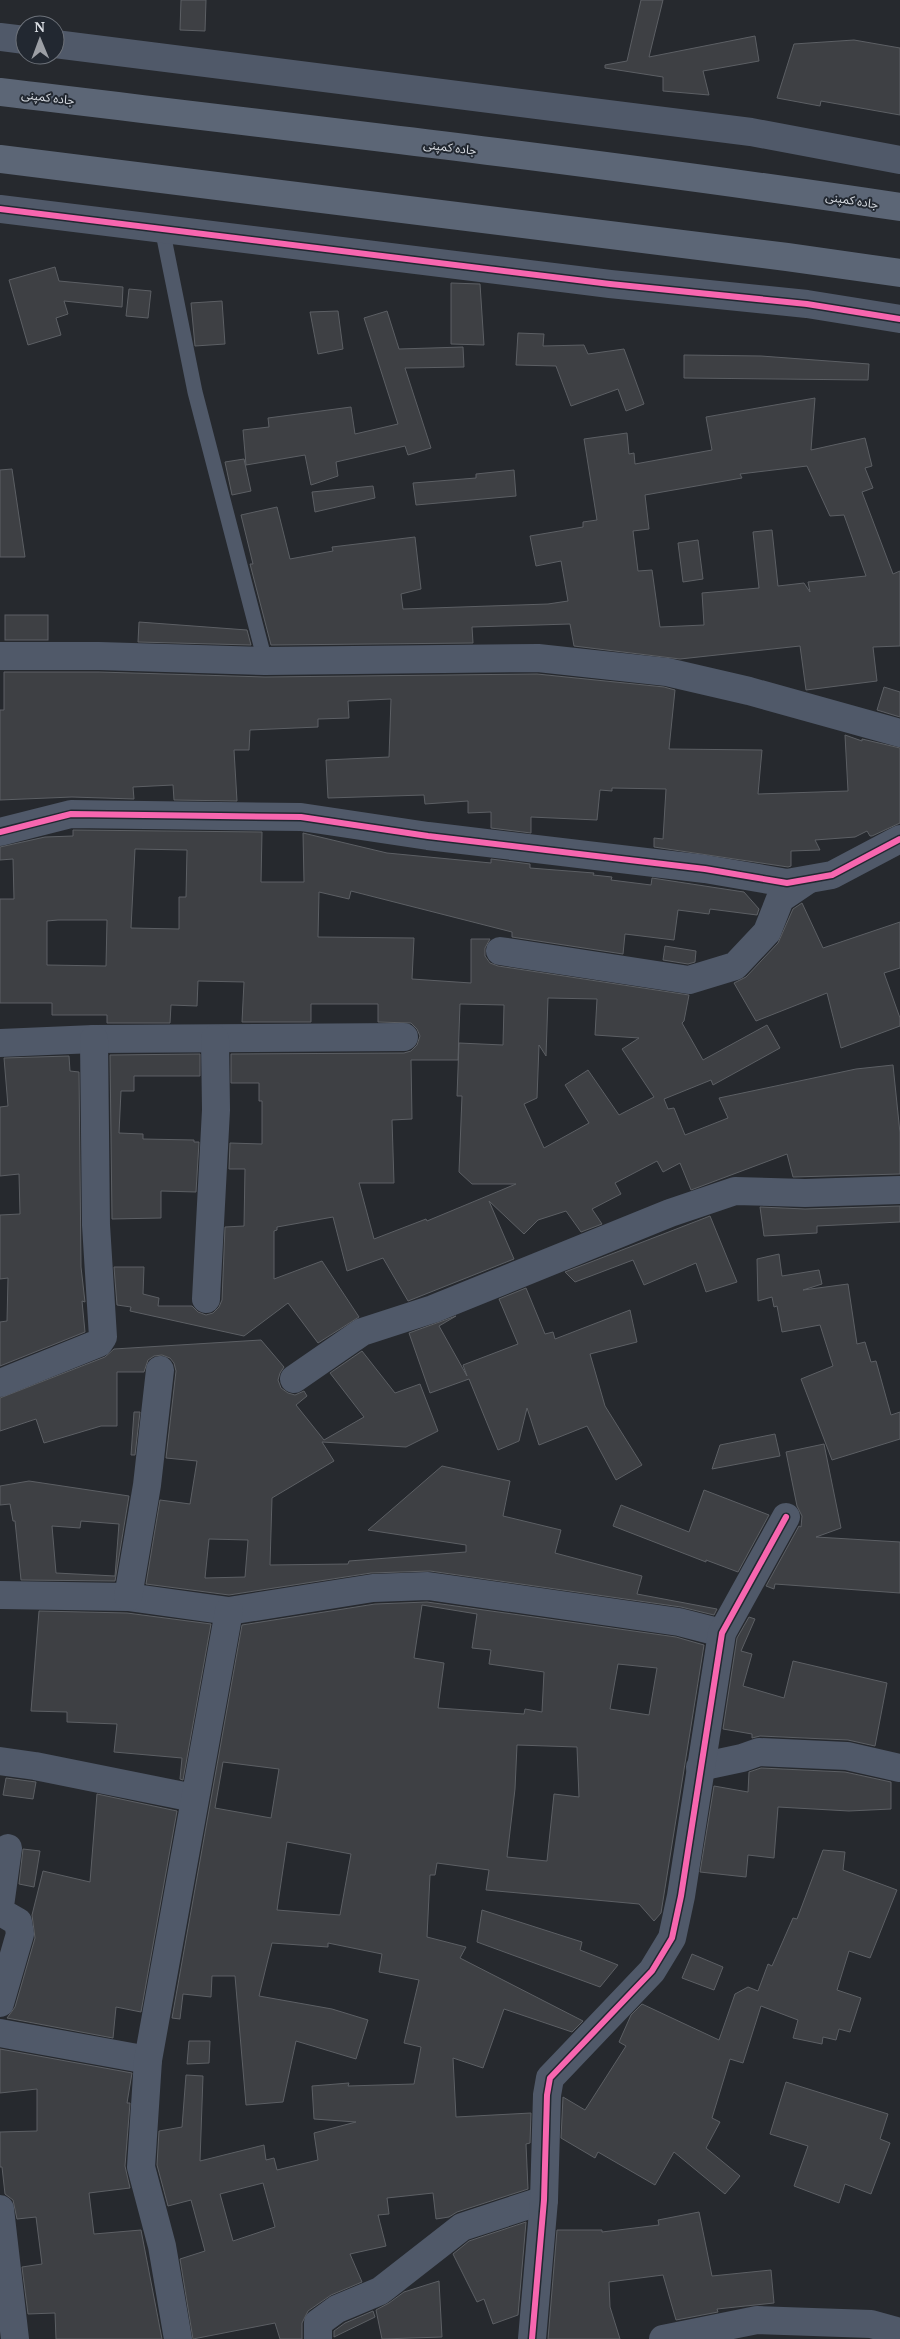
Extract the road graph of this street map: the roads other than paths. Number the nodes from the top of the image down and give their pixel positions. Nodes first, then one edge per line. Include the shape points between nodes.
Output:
1 (0, 37) edge
2 (15, 39) edge
3 (65, 45) edge
4 (0, 92) edge
5 (0, 159) edge
6 (900, 160) edge
7 (900, 207) edge
8 (0, 208) edge
9 (162, 228) junction
10 (900, 273) edge
11 (900, 319) edge
12 (0, 656) edge
13 (265, 661) junction
14 (900, 733) edge
15 (0, 832) edge
16 (900, 839) edge
17 (809, 879) junction
18 (500, 951) dead end
19 (404, 1037) dead end
20 (94, 1039) junction
21 (215, 1040) junction
22 (0, 1043) edge
23 (900, 1190) edge
24 (206, 1299) dead end
25 (160, 1370) dead end
26 (294, 1378) dead end
27 (0, 1382) edge
28 (786, 1517) dead end
29 (0, 1595) edge
30 (128, 1597) junction
31 (229, 1611) junction
32 (722, 1634) junction
33 (0, 1762) edge
34 (700, 1767) junction
35 (900, 1768) edge
36 (194, 1798) junction
37 (8, 1848) dead end
38 (0, 2003) edge
39 (0, 2033) edge
40 (148, 2060) junction
41 (544, 2200) junction
42 (0, 2209) edge
43 (900, 2332) edge
44 (14, 2339) edge
45 (178, 2339) edge
46 (318, 2339) edge
47 (532, 2339) edge
48 (663, 2339) edge

1 - 2 street
3 - 6 street via 751,132
4 - 7 highway, جاده کمپنی via 458,147
5 - 10 highway
8 - 9 street
9 - 11 street via 610,284 807,304
9 - 13 lane via 195,392
12 - 13 street
13 - 14 street via 538,658 667,672 749,690
15 - 17 street via 71,814 301,817 428,836 706,869 787,883
16 - 17 street via 832,875
17 - 18 street via 780,899 767,932 735,966 689,980
19 - 21 street
20 - 21 street
20 - 22 street
20 - 27 street via 96,1225 103,1337 99,1343
21 - 24 street via 216,1110
23 - 26 street via 735,1191 670,1213 433,1308 362,1332
25 - 30 street via 147,1485
28 - 32 street
29 - 30 street
30 - 31 street
31 - 32 street via 373,1588 428,1586 679,1622
31 - 36 street
32 - 34 street
33 - 36 street
34 - 35 street via 760,1752 847,1756
34 - 41 street via 672,1938 652,1971 550,2078
36 - 40 street
37 - 38 street via 1,1911 18,1922 20,1934
39 - 40 street
40 - 45 street via 141,2167 162,2246
41 - 46 street via 462,2227 380,2291 337,2309 318,2323
41 - 47 street
42 - 44 street
43 - 48 street via 871,2324 757,2320

